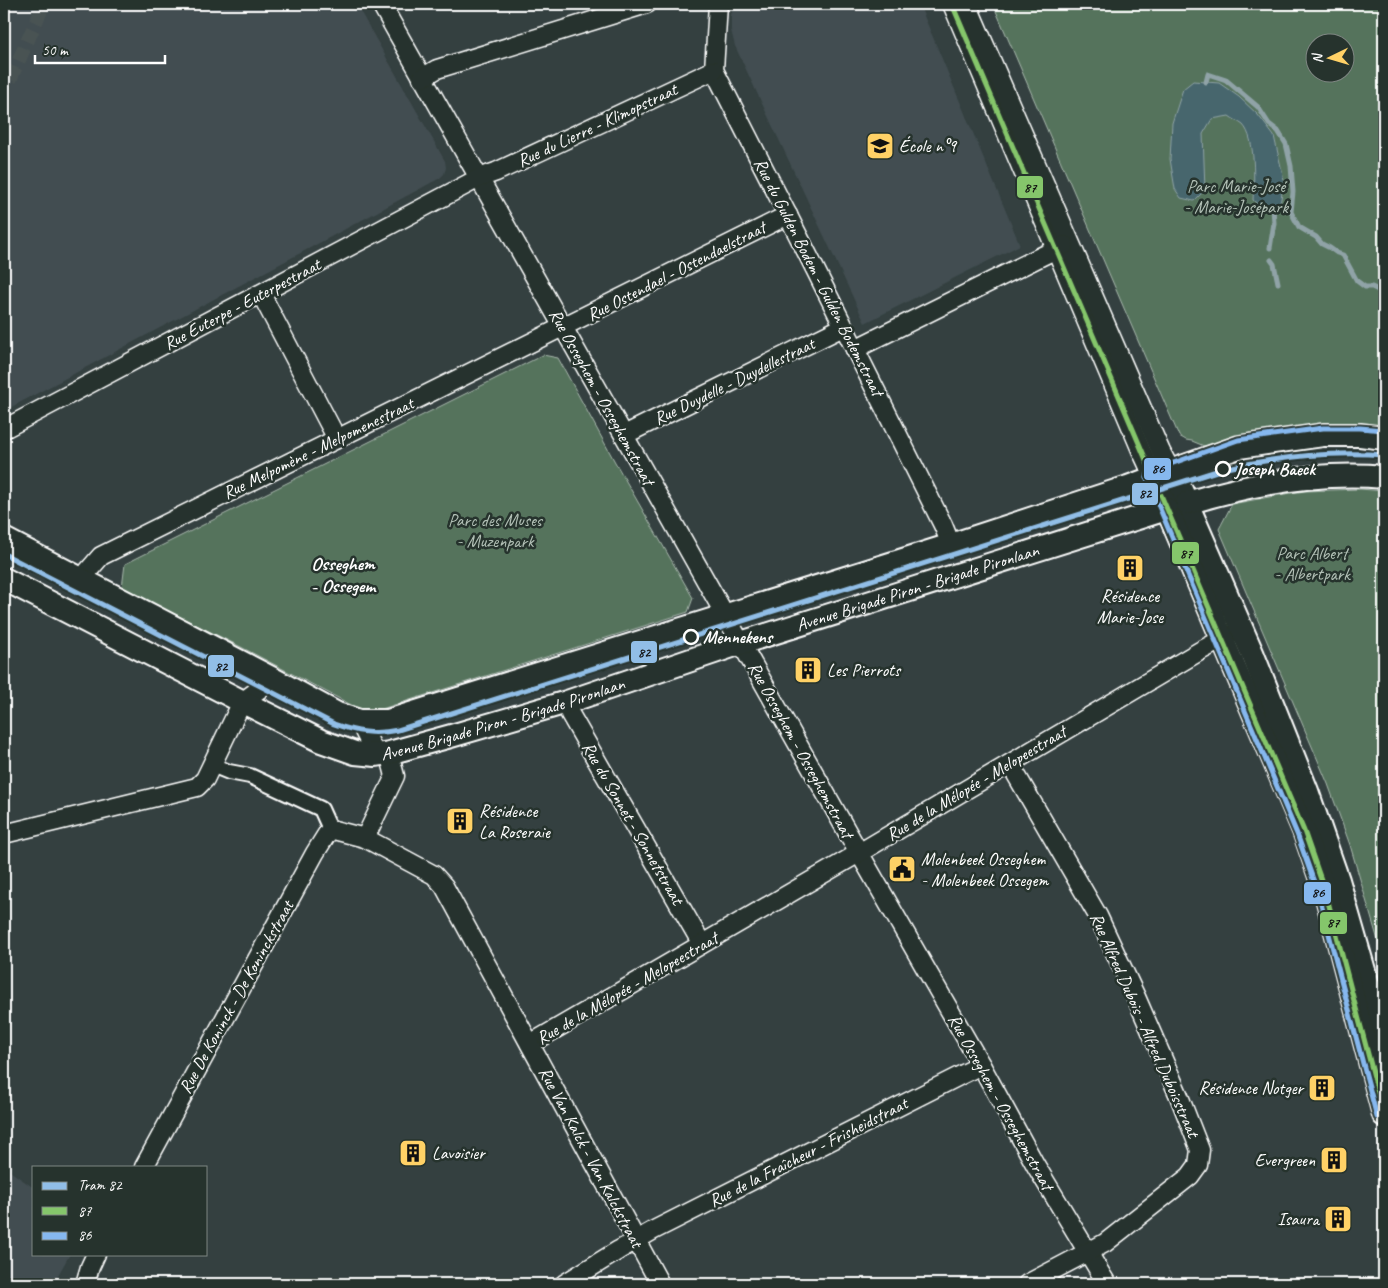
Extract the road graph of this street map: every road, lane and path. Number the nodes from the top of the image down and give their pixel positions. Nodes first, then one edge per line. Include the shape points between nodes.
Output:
1 (380, 4) edge
2 (646, 4) edge
3 (718, 4) edge
4 (952, 4) edge
5 (967, 4) edge
6 (714, 70) junction
7 (422, 78) junction
8 (479, 178) junction
9 (788, 215) junction
10 (1063, 246) junction
11 (261, 294) junction
12 (563, 327) junction
13 (844, 327) junction
14 (855, 349) junction
15 (4, 429) edge
16 (624, 435) junction
17 (1384, 438) edge
18 (337, 439) junction
19 (1162, 474) junction
20 (1384, 477) edge
21 (1177, 506) junction
22 (4, 540) edge
23 (951, 545) junction
24 (4, 578) edge
25 (83, 580) junction
26 (725, 615) junction
27 (1232, 634) junction
28 (741, 643) junction
29 (273, 679) junction
30 (242, 702) junction
31 (566, 702) junction
32 (359, 721) junction
33 (382, 754) junction
34 (1010, 764) junction
35 (212, 765) junction
36 (330, 829) junction
37 (4, 834) edge
38 (365, 838) junction
39 (859, 853) junction
40 (702, 944) junction
41 (1358, 980) junction
42 (1384, 1040) edge
43 (530, 1044) junction
44 (981, 1065) junction
45 (1384, 1115) edge
46 (145, 1166) edge
47 (636, 1240) junction
48 (1088, 1253) junction
49 (95, 1256) edge
50 (85, 1284) edge
51 (564, 1284) edge
52 (660, 1284) edge
53 (1027, 1284) edge
54 (1107, 1284) edge

1 - 7 street, Rue Osseghem - Osseghemstraat
2 - 7 street via 437,69
3 - 6 street
4 - 10 street
5 - 10 street
6 - 8 street, Rue du Lierre - Klimopstraat
6 - 9 street, Rue du Gulden Bodem - Gulden Bodemstraat
7 - 8 street, Rue Osseghem - Osseghemstraat
8 - 11 street, Rue Euterpe - Euterpestraat
8 - 12 street, Rue Osseghem - Osseghemstraat
9 - 12 street, Rue Ostendael - Ostendaelstraat
9 - 13 street, Rue du Gulden Bodem - Gulden Bodemstraat
10 - 14 street
10 - 19 street via 1140,450
11 - 15 street, Rue Euterpe - Euterpestraat
11 - 18 street
12 - 16 street, Rue Osseghem - Osseghemstraat
12 - 18 street, Rue Melpomène - Melpomenestraat
13 - 14 street, Rue du Gulden Bodem - Gulden Bodemstraat
13 - 16 street, Rue Duydelle - Duydellestraat
14 - 23 street, Rue du Gulden Bodem - Gulden Bodemstraat
16 - 26 street, Rue Osseghem - Osseghemstraat
17 - 19 street, Avenue Brigade Piron - Brigade Pironlaan via 1323,436 1238,448
18 - 25 street, Rue Melpomène - Melpomenestraat via 101,556
19 - 21 street
19 - 23 street, Avenue Brigade Piron - Brigade Pironlaan
20 - 21 street, Avenue Brigade Piron - Brigade Pironlaan via 1350,476 1273,482
21 - 27 street
21 - 28 street, Avenue Brigade Piron - Brigade Pironlaan
22 - 25 street, Avenue Brigade Piron - Brigade Pironlaan
23 - 26 street, Avenue Brigade Piron - Brigade Pironlaan
24 - 30 street, Avenue Brigade Piron - Brigade Pironlaan
25 - 29 street, Avenue Brigade Piron - Brigade Pironlaan
26 - 28 street, Rue Osseghem - Osseghemstraat
26 - 32 street, Avenue Brigade Piron - Brigade Pironlaan via 388,721
27 - 34 street, Rue de la Mélopée - Melopeestraat
27 - 41 street
28 - 31 street, Avenue Brigade Piron - Brigade Pironlaan
28 - 39 street, Rue Osseghem - Osseghemstraat
29 - 30 street
29 - 32 street, Avenue Brigade Piron - Brigade Pironlaan via 337,714
30 - 33 street, Avenue Brigade Piron - Brigade Pironlaan via 321,741 355,753
30 - 35 street
31 - 33 street, Avenue Brigade Piron - Brigade Pironlaan
31 - 40 street, Rue du Sonnet - Sonnetstraat
32 - 33 street
33 - 38 street via 394,776
34 - 39 street, Rue de la Mélopée - Melopeestraat
34 - 48 street, Rue Alfred Dubois - Alfred Duboisstraat via 1098,916 1200,1150 1198,1165 1190,1176
35 - 36 street via 250,776 321,808
35 - 37 street via 202,784 197,786
36 - 38 street
36 - 46 street, Rue De Koninck - De Koninckstraat
38 - 43 street, Rue Van Kalck - Van Kalckstraat via 434,875 444,886
39 - 40 street, Rue de la Mélopée - Melopeestraat
39 - 44 street, Rue Osseghem - Osseghemstraat
40 - 43 street, Rue de la Mélopée - Melopeestraat
41 - 42 street
41 - 45 street
43 - 47 street, Rue Van Kalck - Van Kalckstraat
44 - 47 street, Rue de la Fraîcheur - Frisheidstraat
44 - 48 street, Rue Osseghem - Osseghemstraat
47 - 51 street, Rue de la Fraîcheur - Frisheidstraat
47 - 52 street, Rue Van Kalck - Van Kalckstraat
48 - 53 street, Rue Alfred Dubois - Alfred Duboisstraat
48 - 54 street, Rue Osseghem - Osseghemstraat
49 - 50 street

